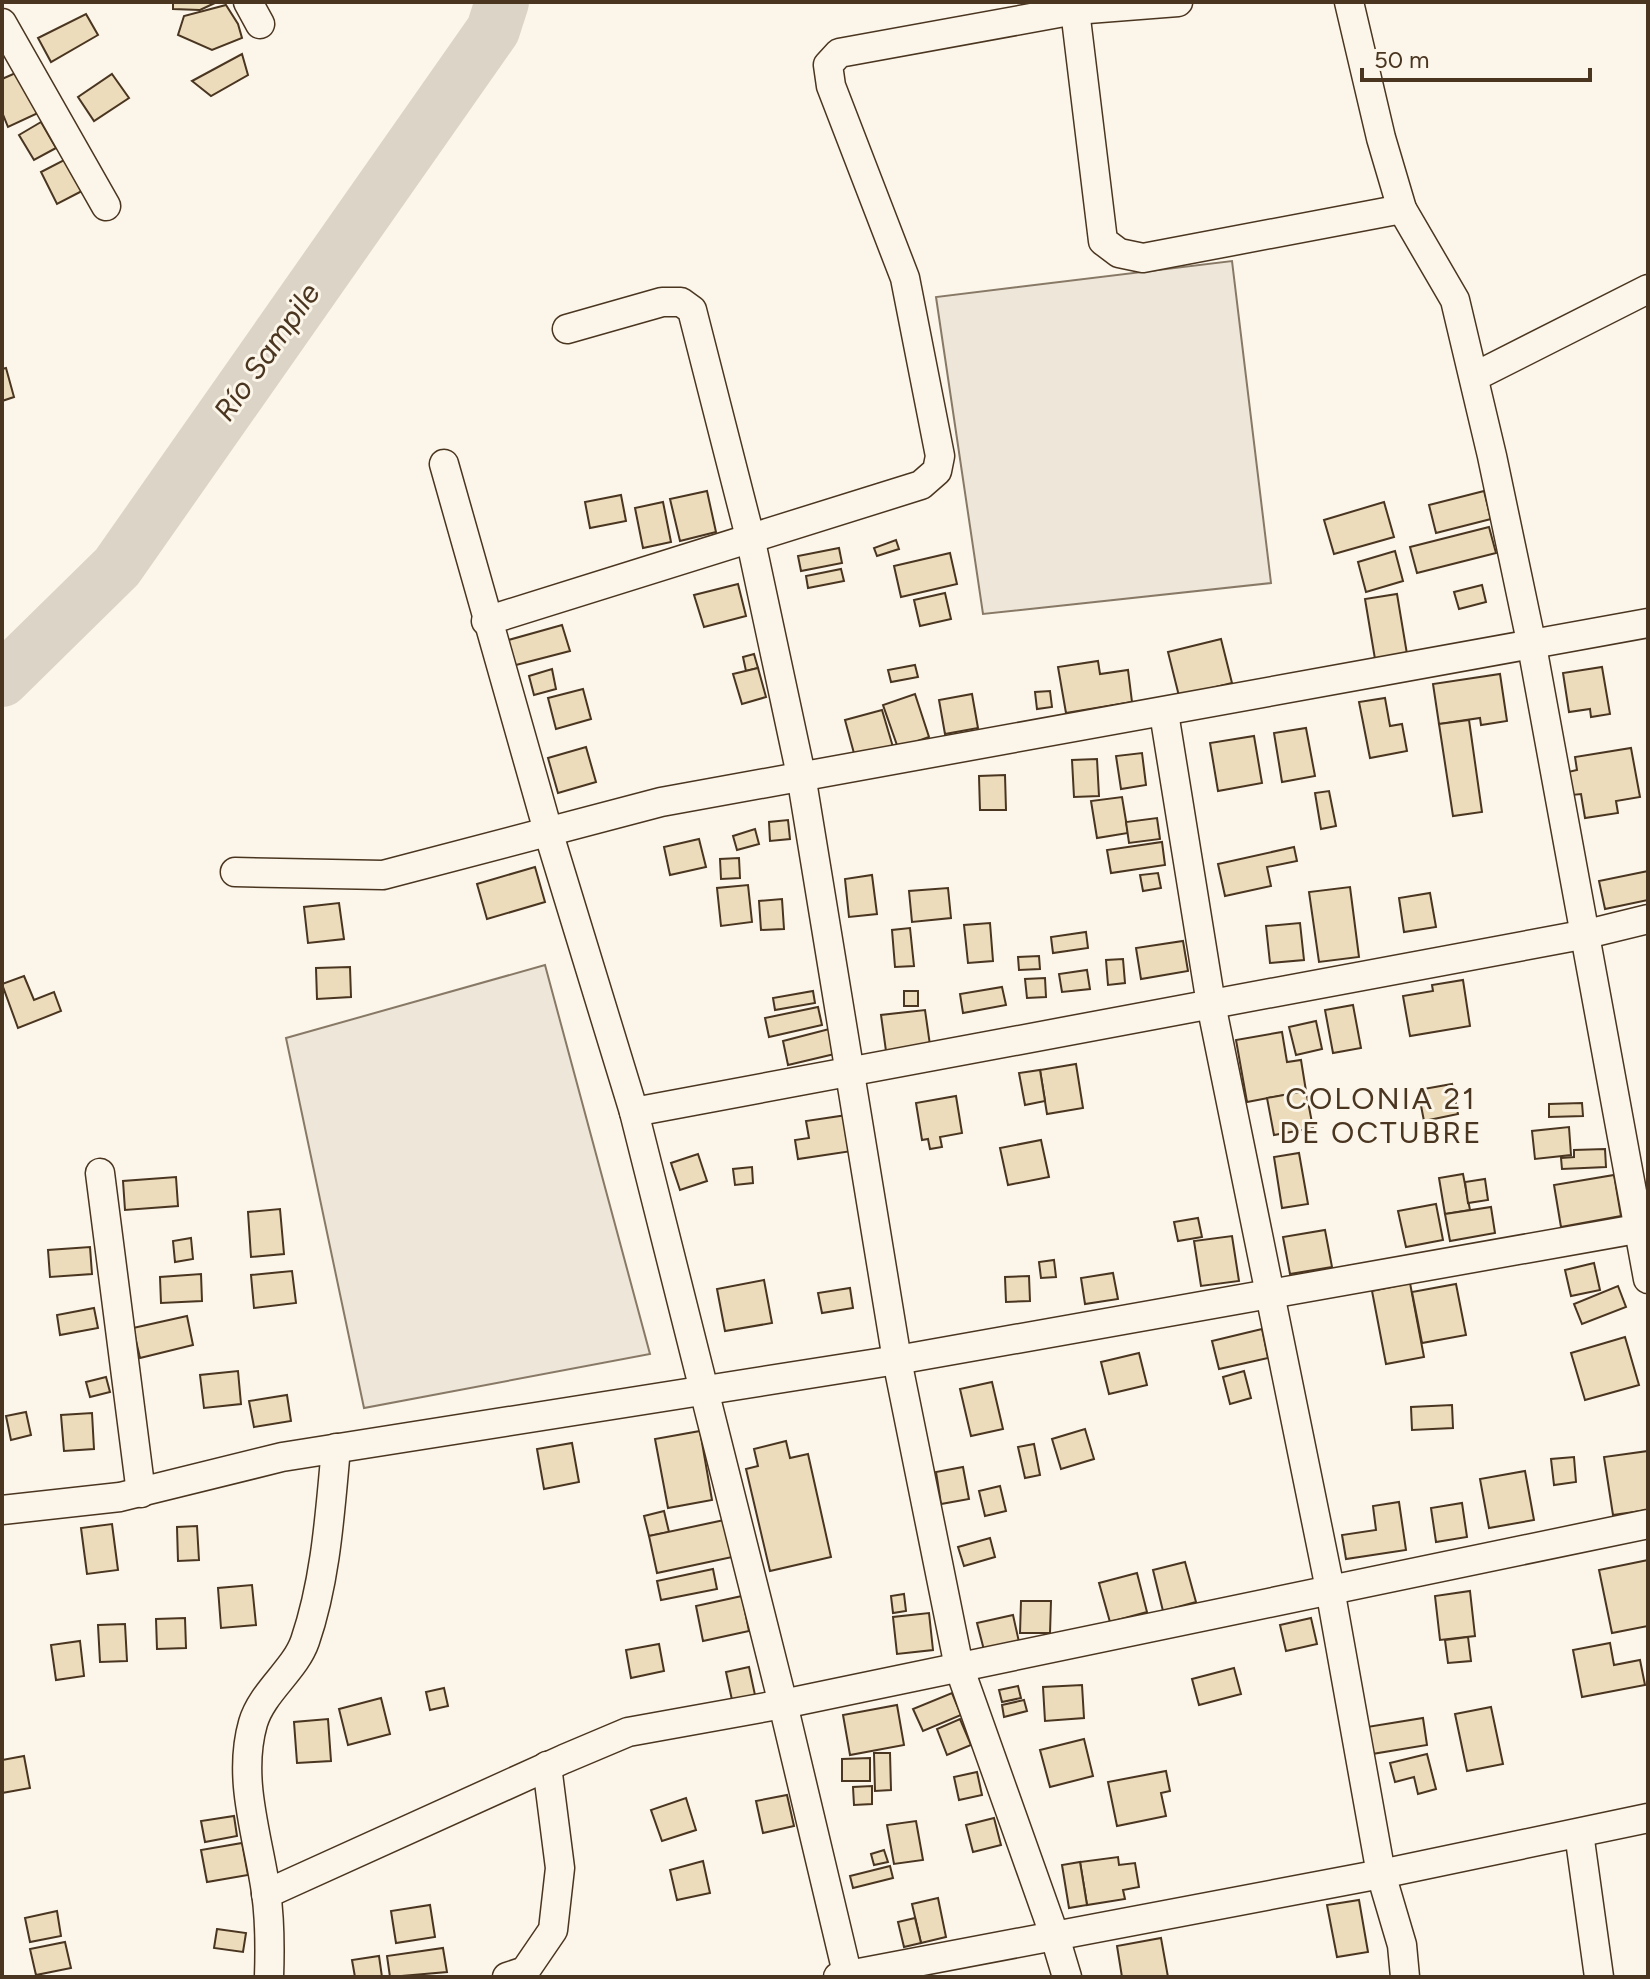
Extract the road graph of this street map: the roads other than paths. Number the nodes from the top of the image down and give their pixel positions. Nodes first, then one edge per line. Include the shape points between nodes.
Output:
1 (1178, 2) edge
2 (1349, 2) edge
3 (1074, 6) edge
4 (2, 23) edge
5 (106, 206) dead end
6 (1402, 209) junction
7 (1648, 289) edge
8 (567, 329) dead end
9 (1474, 377) junction
10 (444, 464) dead end
11 (750, 537) junction
12 (486, 621) junction
13 (1648, 623) edge
14 (1532, 646) junction
15 (1164, 713) junction
16 (801, 775) junction
17 (548, 831) junction
18 (235, 872) dead end
19 (1648, 919) edge
20 (1587, 934) junction
21 (1211, 1004) junction
22 (851, 1073) junction
23 (634, 1112) junction
24 (100, 1173) dead end
25 (1643, 1228) edge
26 (1648, 1279) edge
27 (1269, 1296) junction
28 (897, 1360) junction
29 (705, 1390) junction
30 (336, 1448) junction
31 (141, 1493) junction
32 (2, 1510) edge
33 (1648, 1524) edge
34 (1330, 1589) junction
35 (959, 1667) junction
36 (783, 1704) junction
37 (547, 1766) junction
38 (1648, 1818) edge
39 (1579, 1833) junction
40 (1381, 1874) junction
41 (266, 1894) junction
42 (1055, 1937) junction
43 (844, 1976) edge
44 (269, 1977) edge
45 (507, 1977) edge
46 (1067, 1977) edge
47 (1405, 1977) edge
48 (1599, 1977) edge

1 - 3 street
2 - 6 street
3 - 6 street via 1103,241 1119,253 1143,258
3 - 11 street via 839,53 828,65 831,86 905,278 940,456 937,471 921,485
4 - 5 street
6 - 9 street via 1455,300
7 - 9 street
8 - 11 street via 662,302 681,302 692,310
9 - 14 street
10 - 12 street
11 - 12 street
11 - 16 street
12 - 17 street
13 - 14 street
14 - 15 street
14 - 20 street
15 - 16 street
15 - 21 street
16 - 17 street
16 - 22 street
17 - 18 street via 383,875
17 - 23 street
19 - 20 street
20 - 21 street
20 - 25 street
21 - 22 street
21 - 27 street
22 - 23 street
22 - 28 street
23 - 29 street
24 - 31 street
25 - 26 street
25 - 27 street
27 - 28 street
27 - 34 street
28 - 29 street
28 - 35 street
29 - 30 street
29 - 36 street
30 - 31 street
30 - 41 street via 321,1574 305,1644 253,1722 246,1779
31 - 32 street
33 - 34 street
34 - 35 street
34 - 40 street
35 - 36 street
35 - 42 street
36 - 37 street via 628,1732
36 - 43 street
37 - 41 street
37 - 45 street via 560,1868 553,1930 525,1971
38 - 39 street
39 - 40 street
39 - 48 street
40 - 42 street
40 - 47 street via 1402,1945
41 - 44 street
42 - 43 street
42 - 46 street

